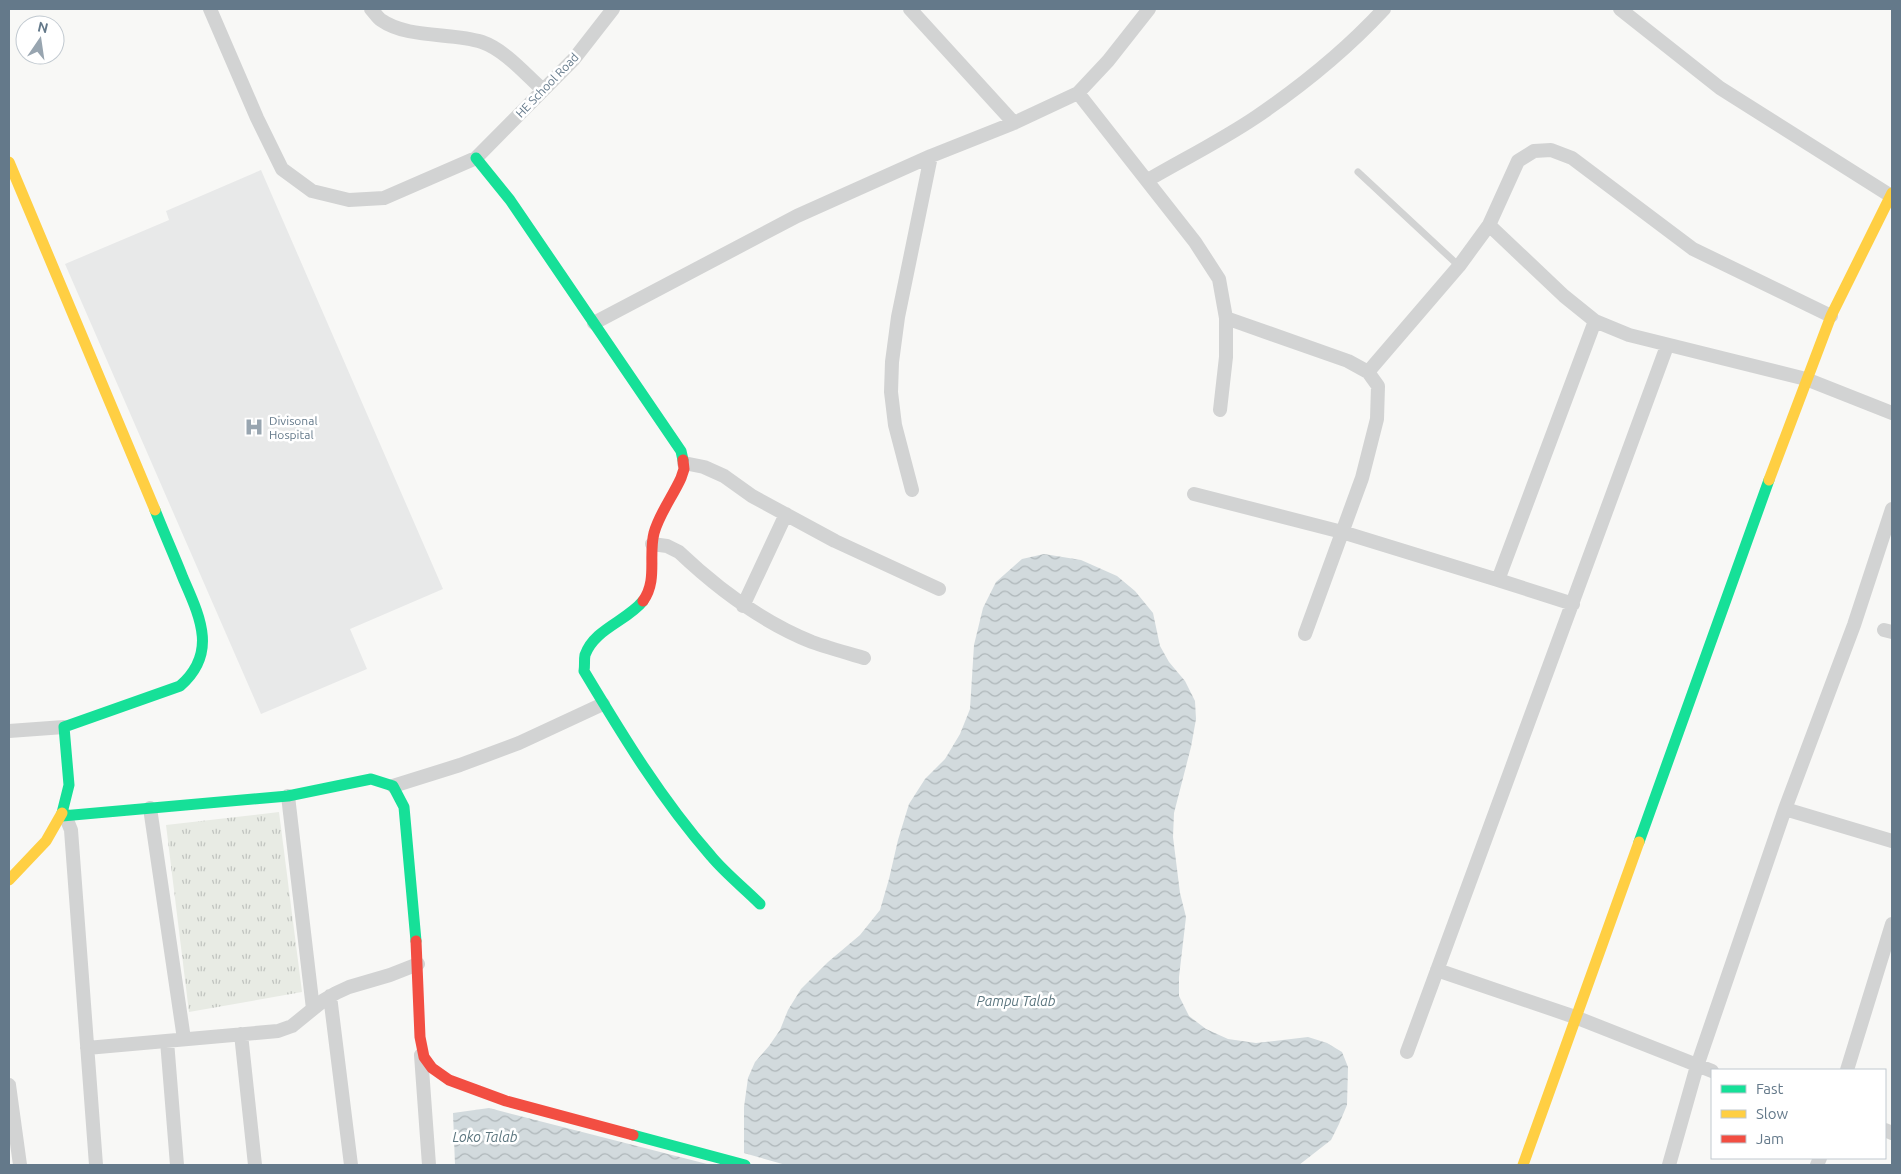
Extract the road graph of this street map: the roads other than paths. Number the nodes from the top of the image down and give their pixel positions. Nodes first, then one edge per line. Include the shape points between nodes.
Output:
1 (210, 9) edge
2 (371, 9) edge
3 (614, 9) edge
4 (910, 9) edge
5 (1149, 9) edge
6 (1384, 9) edge
7 (1620, 9) edge
8 (543, 90) junction
9 (1078, 93) junction
10 (1014, 122) junction
11 (931, 156) junction
12 (476, 158) junction
13 (9, 162) edge
14 (1358, 172) dead end
15 (1148, 180) junction
16 (1891, 195) edge
17 (1489, 225) junction
18 (1459, 266) junction
19 (1830, 316) junction
20 (1226, 318) junction
21 (1594, 321) junction
22 (594, 323) junction
23 (1667, 346) junction
24 (1368, 372) junction
25 (1806, 379) junction
26 (1220, 410) dead end
27 (1892, 413) edge
28 (684, 463) junction
29 (912, 490) dead end
30 (1194, 494) dead end
31 (1892, 509) edge
32 (786, 514) junction
33 (1342, 532) junction
34 (652, 544) junction
35 (1498, 580) junction
36 (939, 589) dead end
37 (1573, 604) junction
38 (743, 606) junction
39 (1305, 634) dead end
40 (864, 658) dead end
41 (603, 704) junction
42 (64, 727) junction
43 (9, 731) edge
44 (393, 786) junction
45 (288, 796) junction
46 (150, 808) junction
47 (1785, 809) junction
48 (64, 815) junction
49 (1892, 841) edge
50 (9, 880) edge
51 (760, 904) dead end
52 (1892, 924) edge
53 (418, 964) junction
54 (1437, 970) junction
55 (330, 996) junction
56 (312, 1009) junction
57 (1575, 1017) junction
58 (241, 1034) junction
59 (420, 1037) junction
60 (184, 1039) junction
61 (167, 1041) junction
62 (87, 1048) junction
63 (1407, 1052) dead end
64 (1697, 1066) junction
65 (1847, 1069) edge
66 (1711, 1071) edge
67 (9, 1085) edge
68 (20, 1165) edge
69 (96, 1165) edge
70 (177, 1165) edge
71 (255, 1165) edge
72 (351, 1165) edge
73 (429, 1165) edge
74 (745, 1165) edge
75 (1523, 1165) edge
76 (1669, 1165) edge

1 - 12 street via 282,169 312,191 349,200 384,198
2 - 8 street via 381,20 403,30 485,43
3 - 8 street, HE School Road
4 - 10 street
5 - 9 street
6 - 15 street via 1356,39 1280,100
7 - 16 street via 1720,88
8 - 12 street, HE School Road
9 - 10 street
9 - 15 street
10 - 11 street
11 - 22 street via 797,216
11 - 29 street via 892,362 895,425
12 - 22 street via 510,200
13 - 42 street via 200,618 202,631 200,661 192,676 180,686
14 - 18 lane
15 - 20 street via 1196,242 1219,279
16 - 19 street
17 - 18 street
17 - 19 street via 1518,160 1534,151 1551,150 1572,158 1692,249
17 - 21 street
18 - 24 street
19 - 25 street
20 - 24 street via 1348,361
20 - 26 street via 1226,357
21 - 23 street via 1629,336
21 - 35 street
22 - 28 street via 680,451
23 - 25 street
23 - 37 street
24 - 33 street via 1378,386 1377,419 1362,478
25 - 27 street
25 - 57 street
28 - 32 street via 724,476
28 - 34 street via 683,474 655,530
30 - 33 street
31 - 47 street via 1854,625
32 - 36 street via 835,541
32 - 38 street
33 - 35 street
33 - 39 street
34 - 38 street via 679,552
34 - 41 street via 652,579 647,594 638,606 592,642 585,656 584,671
35 - 37 street
37 - 54 street
38 - 40 street via 812,642
41 - 44 street via 519,744
41 - 51 street via 674,812 712,858
42 - 43 street
42 - 48 street via 68,792
44 - 45 street via 370,779
44 - 53 street via 404,807
45 - 46 street
45 - 56 street
46 - 48 street
46 - 60 street
47 - 49 street
47 - 64 street
48 - 50 street via 50,837
48 - 62 street via 71,830
52 - 65 street
53 - 55 street
53 - 59 street
54 - 57 street
54 - 63 street
55 - 56 street
55 - 72 street
56 - 58 street via 292,1026 278,1031
57 - 64 street
57 - 75 street
58 - 60 street
58 - 71 street
59 - 73 street
59 - 74 street via 424,1057 432,1068 466,1088
60 - 61 street
61 - 62 street
61 - 70 street
62 - 69 street
64 - 66 street
64 - 76 street
67 - 68 street

